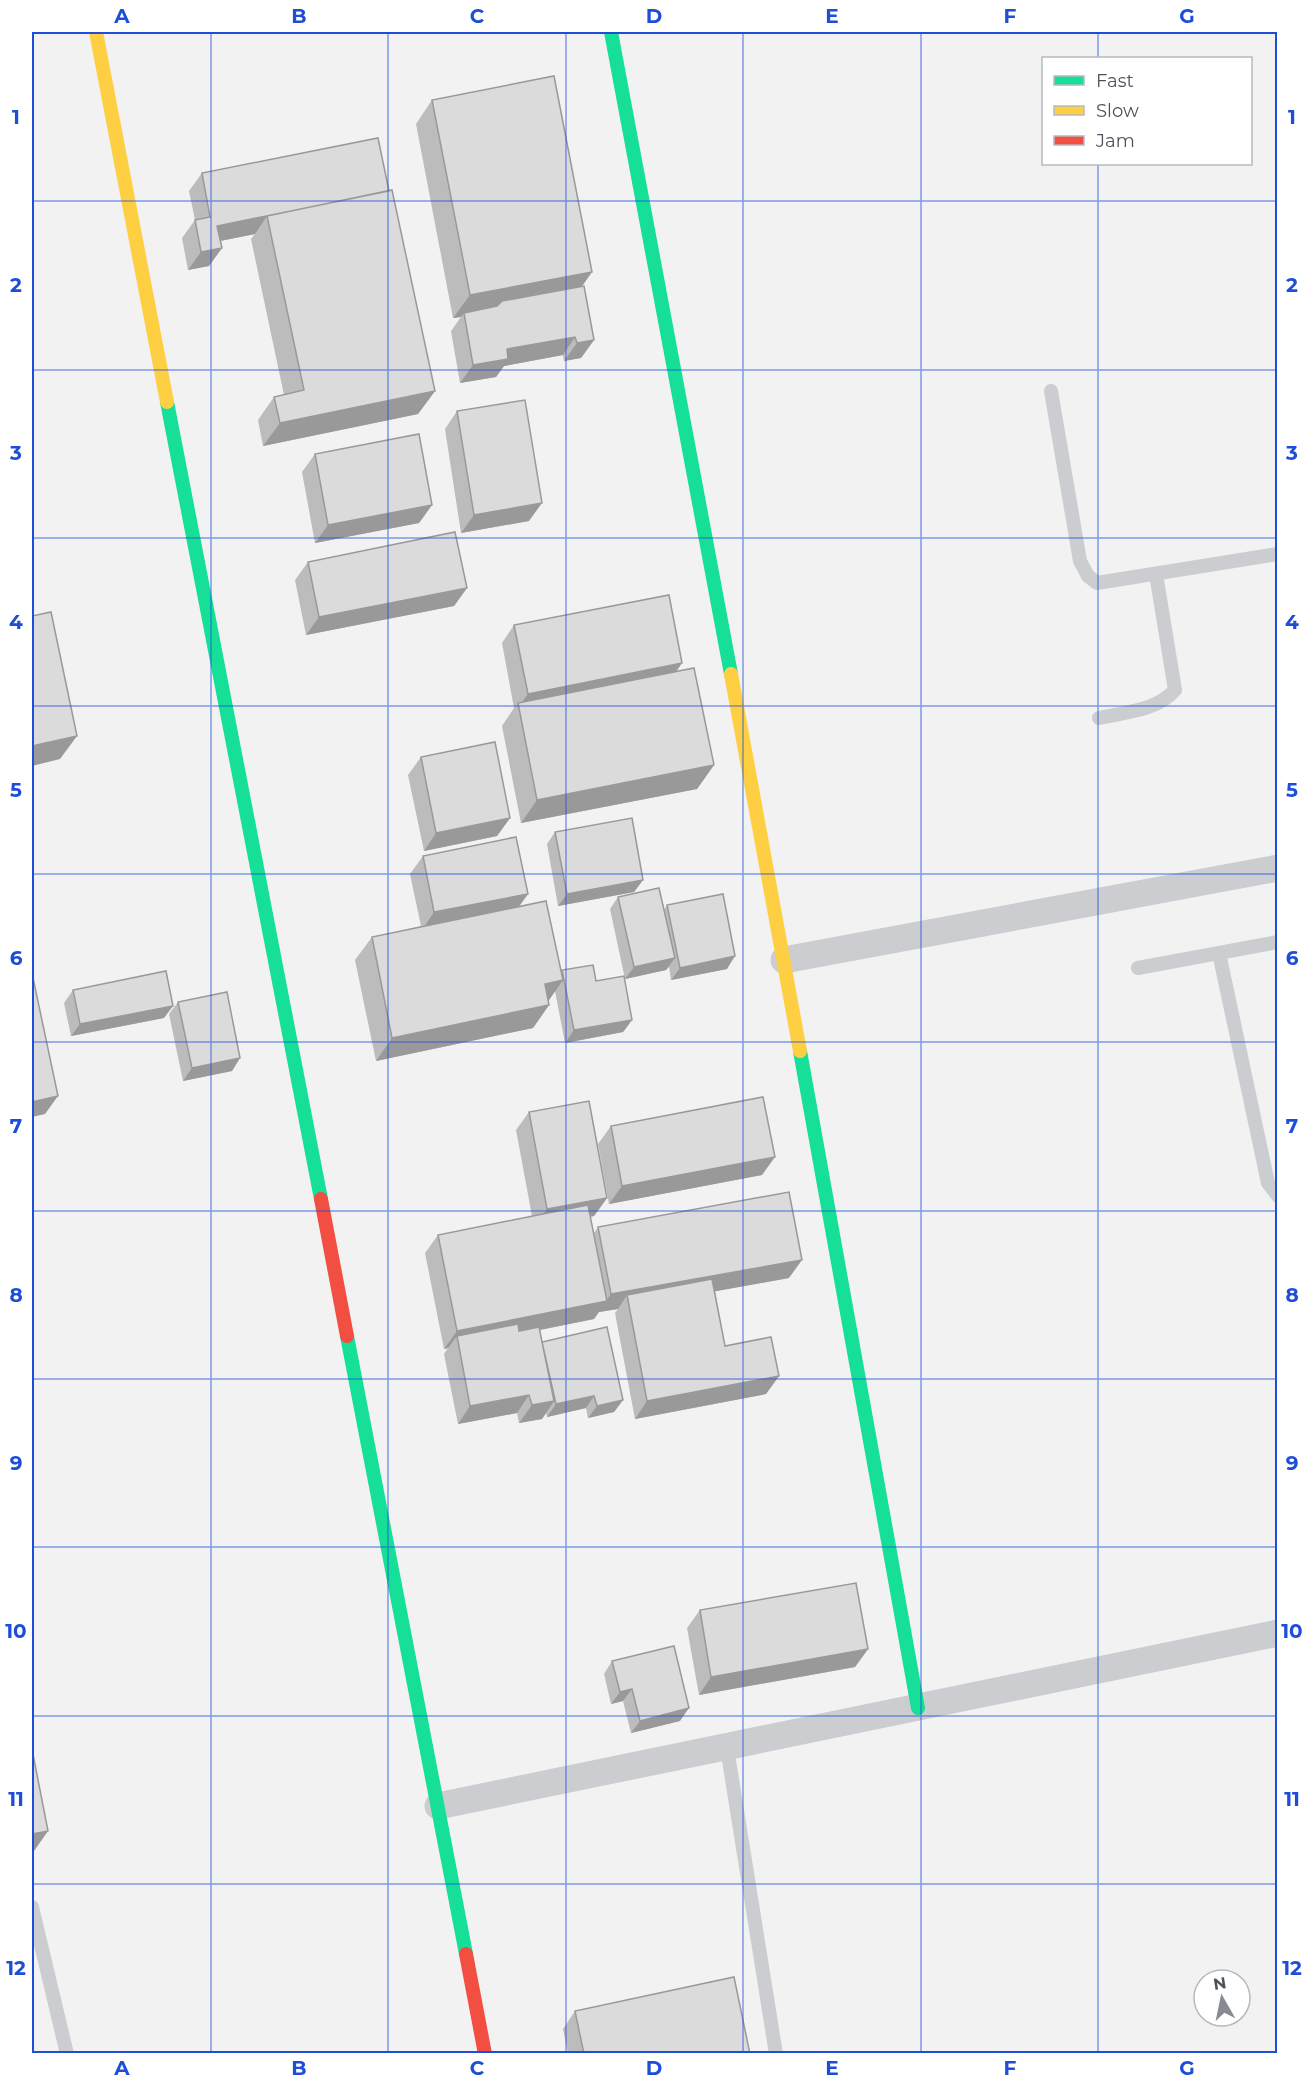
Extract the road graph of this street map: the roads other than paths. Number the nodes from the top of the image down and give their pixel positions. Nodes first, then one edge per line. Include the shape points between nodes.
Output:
1 (96, 32) edge
2 (611, 32) edge
3 (1051, 391) dead end
4 (1278, 554) edge
5 (1156, 574) junction
6 (1099, 718) dead end
7 (1278, 867) edge
8 (1278, 942) edge
9 (1219, 953) junction
10 (784, 960) junction
11 (1138, 968) dead end
12 (1278, 1196) edge
13 (1278, 1633) edge
14 (918, 1708) junction
15 (727, 1748) junction
16 (438, 1806) junction
17 (32, 1907) edge
18 (68, 2054) edge
19 (485, 2054) edge
20 (776, 2054) edge

1 - 16 street
2 - 10 street
3 - 5 lane via 1080,561 1088,576 1097,584
4 - 5 lane
5 - 6 lane via 1175,690 1166,700 1148,708
7 - 10 street
8 - 9 lane
9 - 11 lane
9 - 12 lane via 1268,1183
10 - 14 street
13 - 14 street
14 - 15 street
15 - 16 street
15 - 20 lane
16 - 19 street
17 - 18 lane

